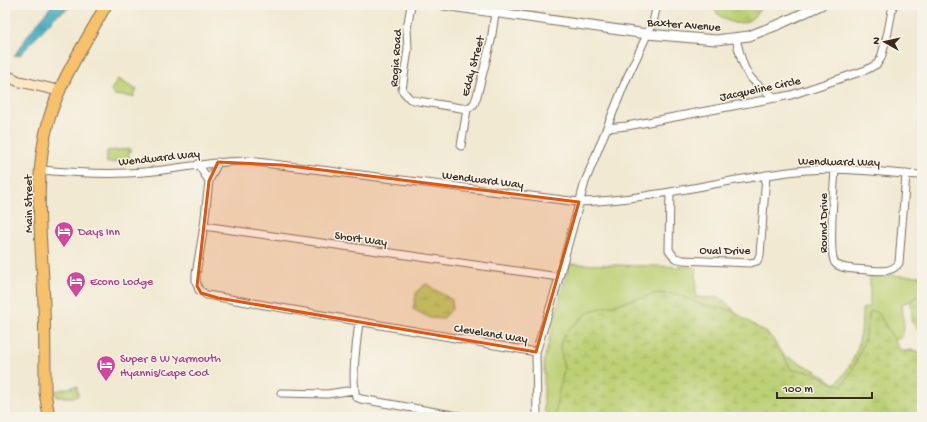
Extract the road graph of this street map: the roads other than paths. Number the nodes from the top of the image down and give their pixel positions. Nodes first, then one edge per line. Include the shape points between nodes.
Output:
1 (106, 5) edge
2 (412, 5) edge
3 (444, 5) edge
4 (657, 5) edge
5 (821, 5) edge
6 (893, 5) edge
7 (805, 9) edge
8 (495, 12) junction
9 (647, 34) junction
10 (736, 39) junction
11 (5, 75) edge
12 (60, 91) junction
13 (776, 98) junction
14 (467, 109) junction
15 (607, 128) junction
16 (461, 146) dead end
17 (218, 162) junction
18 (198, 164) junction
19 (41, 170) junction
20 (835, 170) junction
21 (906, 174) junction
22 (766, 175) junction
23 (922, 175) edge
24 (209, 181) junction
25 (670, 192) junction
26 (579, 202) junction
27 (204, 226) junction
28 (559, 277) junction
29 (359, 321) junction
30 (536, 352) junction
31 (354, 390) junction
32 (281, 393) dead end
33 (49, 417) edge
34 (464, 417) edge
35 (537, 417) edge

1 - 12 main road, Main Street
2 - 14 street, Rogia Road via 407,29 408,49 402,90 410,99
3 - 8 street, Baxter Avenue
4 - 9 street, Cleveland Way
5 - 7 street, Baxter Avenue
6 - 13 street, Jacqueline Circle via 885,47 877,64 866,70
7 - 10 street, Baxter Avenue via 762,32
8 - 9 street, Baxter Avenue
8 - 14 street, Eddy Street via 491,41 477,96 474,104
9 - 10 street, Baxter Avenue via 700,40
9 - 15 street, Cleveland Way
10 - 13 street via 745,70 755,84
11 - 12 main road via 18,81
12 - 19 main road, Main Street via 47,127
13 - 15 street, Jacqueline Circle
14 - 16 street, Eddy Street
15 - 26 street, Cleveland Way
17 - 18 street, Wendward Way
17 - 24 street
17 - 26 street, Wendward Way via 248,161
18 - 19 street, Wendward Way via 146,172
18 - 24 street
19 - 33 main road, Main Street via 46,392
20 - 21 street, Wendward Way
20 - 21 street, Round Drive via 832,238 834,262 841,267 880,271 890,270 899,263
20 - 22 street, Wendward Way
21 - 23 street, Wendward Way
22 - 25 street, Wendward Way
22 - 25 street, Oval Drive via 760,255 757,261 750,263 675,258 669,250
24 - 27 street
25 - 26 street, Wendward Way
26 - 28 street, Cleveland Way
27 - 28 street, Short Way
27 - 29 street, Cleveland Way via 196,281 202,293 224,299
28 - 30 street, Cleveland Way
29 - 30 street, Cleveland Way
29 - 31 street
30 - 35 street
31 - 32 street via 327,394
31 - 34 street via 356,397 361,400

